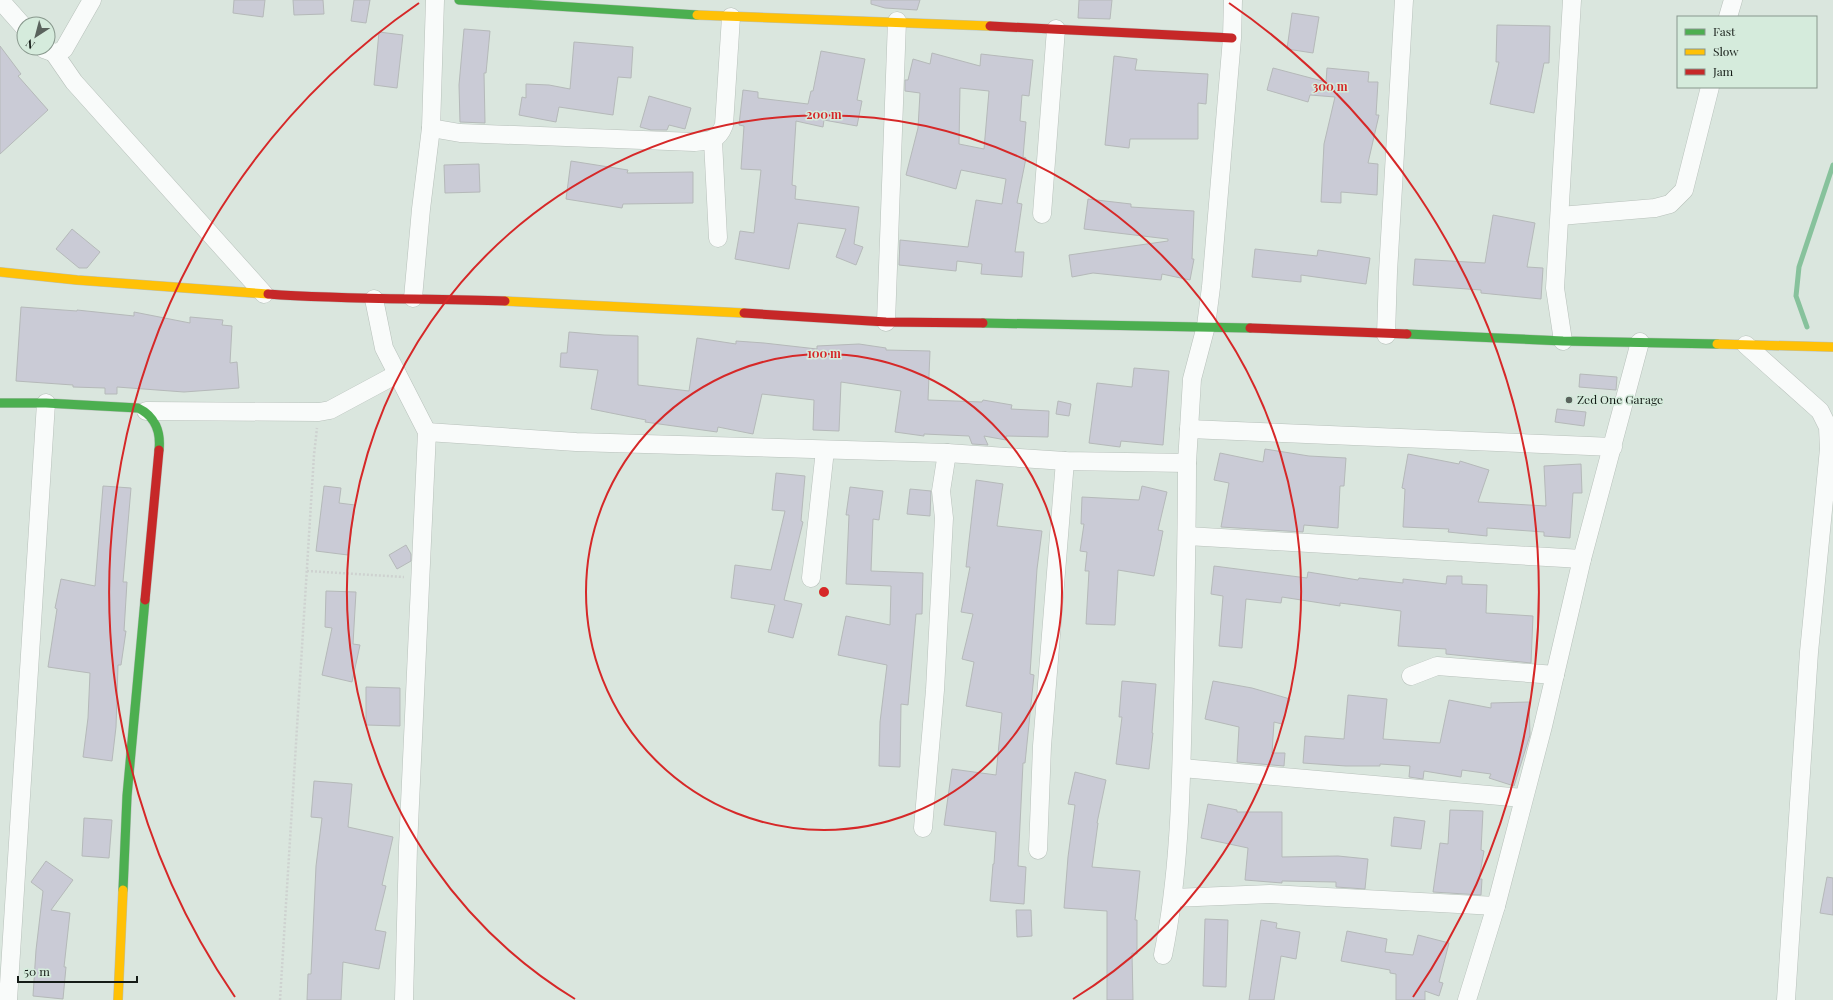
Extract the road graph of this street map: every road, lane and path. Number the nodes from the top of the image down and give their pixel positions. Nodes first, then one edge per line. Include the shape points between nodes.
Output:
1 (0, 0) edge
2 (92, 0) edge
3 (435, 0) edge
4 (458, 0) edge
5 (1233, 0) edge
6 (1404, 0) edge
7 (1572, 0) edge
8 (1732, 0) edge
9 (1728, 16) edge
10 (731, 17) junction
11 (16, 18) edge
12 (897, 21) junction
13 (1056, 29) junction
14 (1232, 38) junction
15 (56, 52) edge
16 (53, 56) edge
17 (1710, 88) edge
18 (431, 128) junction
19 (713, 140) junction
20 (1042, 214) dead end
21 (1560, 216) junction
22 (718, 238) dead end
23 (2, 270) edge
24 (264, 294) junction
25 (413, 298) junction
26 (374, 299) junction
27 (886, 322) junction
28 (1206, 326) junction
29 (1386, 335) junction
30 (1562, 341) junction
31 (1640, 342) junction
32 (1746, 345) junction
33 (1833, 347) edge
34 (397, 374) junction
35 (46, 402) junction
36 (0, 403) edge
37 (146, 411) junction
38 (319, 412) junction
39 (1189, 429) junction
40 (427, 432) junction
41 (1613, 446) junction
42 (825, 450) junction
43 (947, 453) junction
44 (1065, 461) junction
45 (1187, 463) junction
46 (1187, 536) junction
47 (1582, 559) junction
48 (307, 571) junction
49 (420, 578) junction
50 (810, 578) dead end
51 (1555, 675) junction
52 (1411, 676) dead end
53 (1182, 768) junction
54 (1523, 798) junction
55 (923, 828) dead end
56 (1038, 850) dead end
57 (1173, 898) junction
58 (1496, 906) junction
59 (1163, 955) dead end
60 (8, 1000) edge
61 (118, 1000) edge
62 (280, 1000) edge
63 (404, 1000) edge
64 (1467, 1000) edge
65 (1786, 1000) edge

1 - 11 street
2 - 15 street via 64,49
3 - 18 street
4 - 10 street
5 - 14 street
6 - 29 street
7 - 21 street
8 - 9 street
10 - 12 street
10 - 19 street via 724,125 721,134
12 - 13 street
12 - 27 street
13 - 14 street
13 - 20 street
14 - 28 street
16 - 24 street
17 - 21 street via 1684,190 1670,204 1655,208
18 - 19 street via 460,133 694,142
18 - 25 street
19 - 22 street
21 - 30 street via 1555,288
23 - 24 street via 78,280
24 - 26 street
25 - 26 street
25 - 27 street
26 - 34 street via 384,348
27 - 28 street
28 - 29 street
28 - 39 street via 1192,379
29 - 30 street
30 - 31 street
31 - 32 street
31 - 41 street
32 - 33 street
32 - 65 street via 1820,411 1828,427 1829,449 1809,652
34 - 38 street via 330,410
34 - 40 street
35 - 36 street
35 - 37 street via 130,407
35 - 60 street
37 - 38 street
37 - 61 street via 153,419 160,438 127,796
38 - 48 path
39 - 41 street
39 - 45 street
40 - 42 street via 576,442
40 - 49 street
41 - 47 street
42 - 43 street
42 - 50 street
43 - 44 street
43 - 55 street via 942,491 944,518 935,690
44 - 45 street
44 - 56 street via 1042,746
45 - 46 street
46 - 47 street
46 - 53 street
47 - 51 street
48 - 49 path
48 - 62 path
49 - 63 street
51 - 52 street via 1437,666
51 - 54 street
53 - 54 street
53 - 57 street
54 - 58 street
57 - 58 street via 1270,894
57 - 59 street
58 - 64 street

